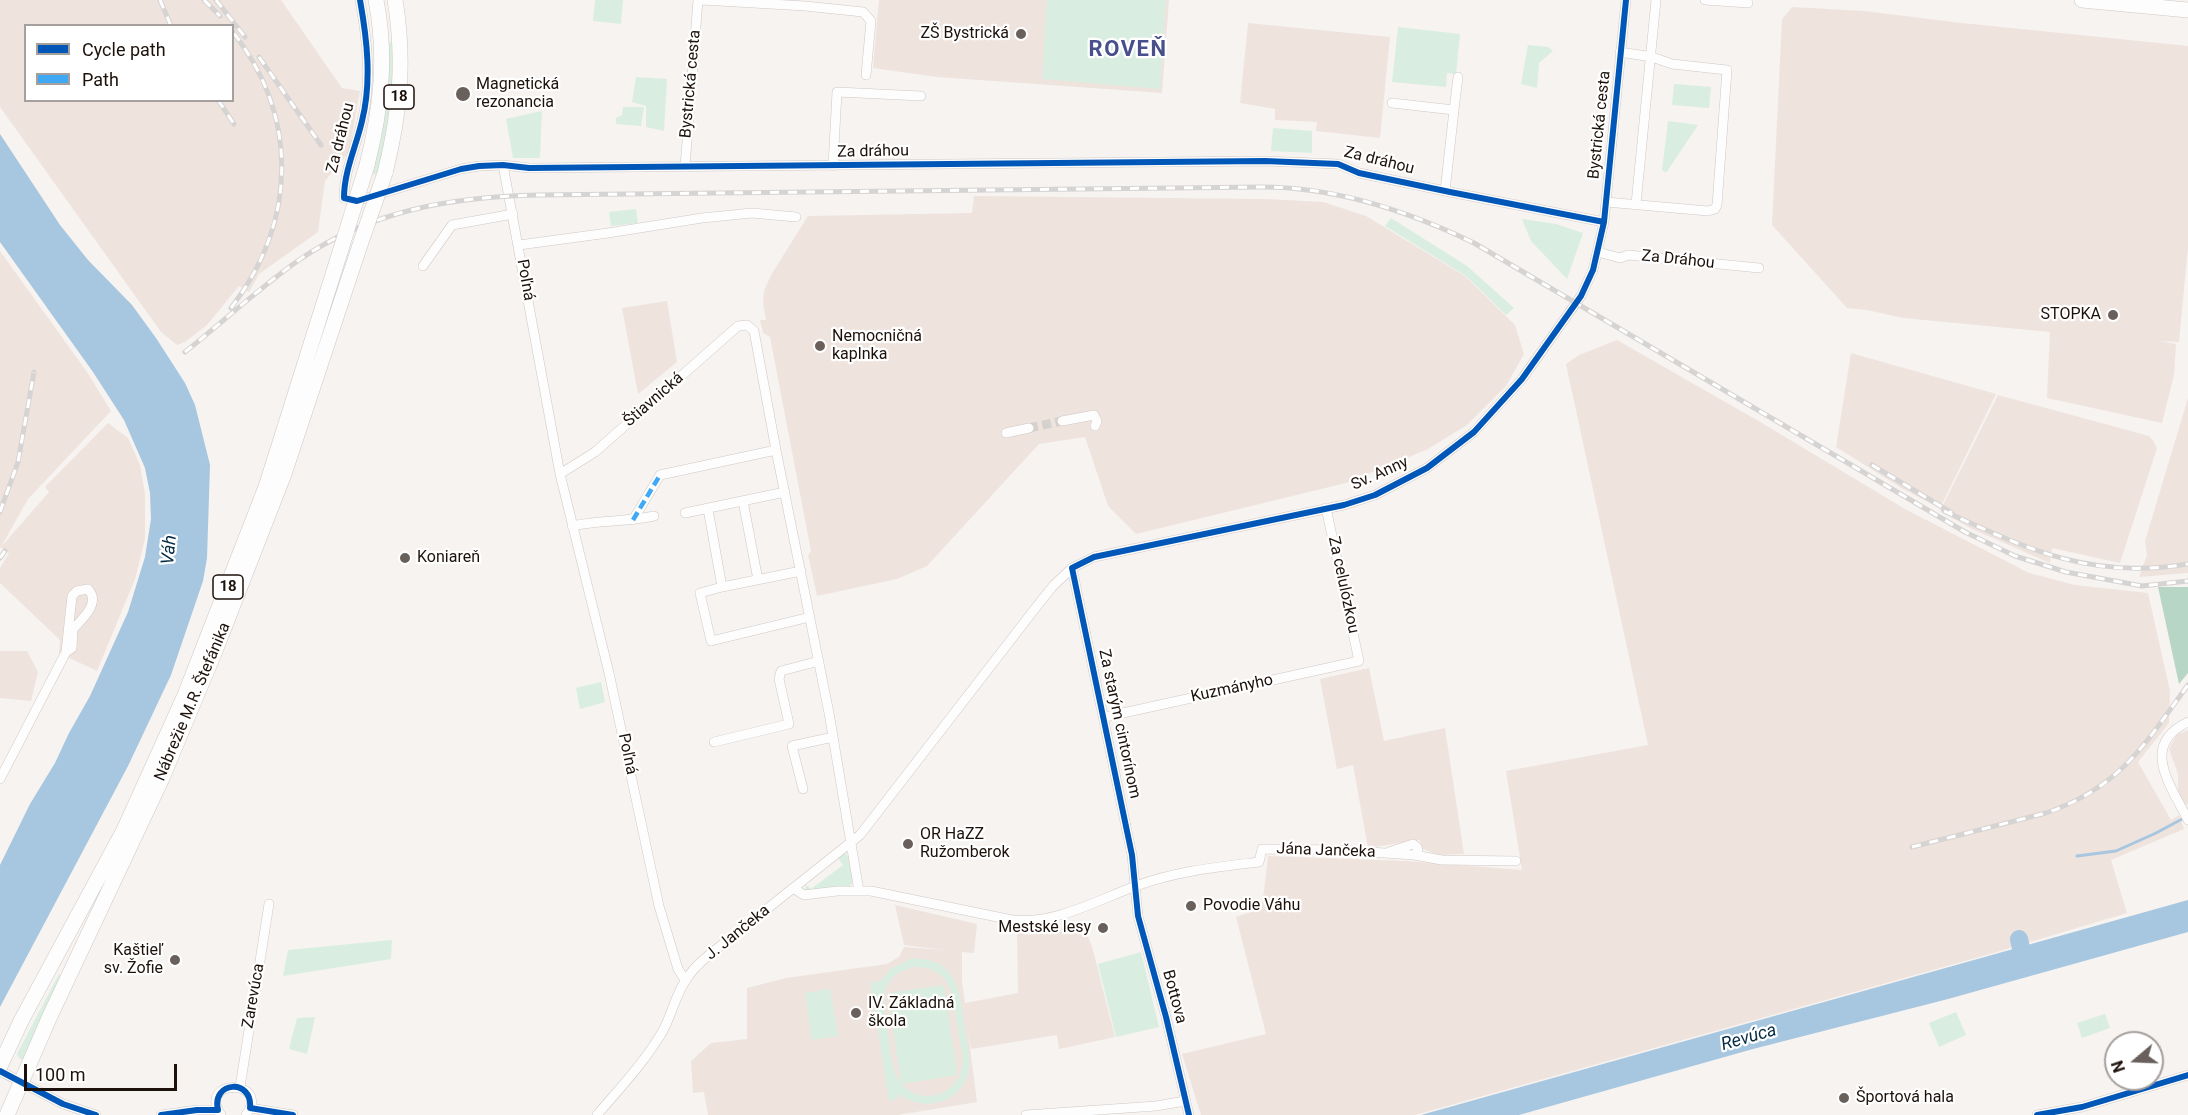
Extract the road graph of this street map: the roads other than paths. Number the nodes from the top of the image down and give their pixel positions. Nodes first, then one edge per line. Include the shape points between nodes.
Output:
1 (360, 0) edge
2 (376, 0) edge
3 (395, 0) edge
4 (700, 0) edge
5 (1626, 0) edge
6 (1656, 0) edge
7 (1705, 0) edge
8 (2082, 0) edge
9 (1748, 3) dead end
10 (2188, 10) edge
11 (1620, 52) junction
12 (1652, 57) junction
13 (866, 73) dead end
14 (1458, 77) dead end
15 (921, 96) dead end
16 (1392, 104) dead end
17 (1454, 110) junction
18 (503, 165) junction
19 (833, 166) junction
20 (684, 168) junction
21 (1445, 191) junction
22 (1606, 202) junction
23 (1636, 204) junction
24 (513, 214) junction
25 (796, 217) dead end
26 (1604, 222) junction
27 (519, 245) junction
28 (1598, 252) junction
29 (423, 266) dead end
30 (1759, 268) dead end
31 (1062, 421) tunnel mouth
32 (1095, 426) dead end
33 (1029, 428) tunnel mouth
34 (1006, 433) dead end
35 (776, 450) junction
36 (560, 474) junction
37 (784, 492) junction
38 (743, 501) junction
39 (1326, 508) junction
40 (708, 509) junction
41 (684, 513) dead end
42 (654, 516) dead end
43 (633, 520) junction
44 (572, 526) junction
45 (1072, 568) junction
46 (801, 571) junction
47 (758, 580) junction
48 (722, 587) junction
49 (810, 617) junction
50 (66, 652) junction
51 (819, 661) junction
52 (1359, 661) joint
53 (1105, 717) junction
54 (2185, 723) edge
55 (833, 737) junction
56 (714, 742) dead end
57 (0, 779) edge
58 (803, 789) dead end
59 (2186, 816) edge
60 (851, 842) junction
61 (1516, 861) dead end
62 (1135, 886) junction
63 (793, 888) junction
64 (859, 891) junction
65 (269, 904) dead end
66 (685, 980) junction
67 (0, 1066) edge
68 (0, 1071) edge
69 (2188, 1075) edge
70 (21, 1083) junction
71 (240, 1088) junction
72 (1185, 1101) junction
73 (248, 1111) edge
74 (2083, 1111) edge
75 (220, 1113) edge
76 (7, 1115) edge
77 (96, 1115) edge
78 (161, 1115) edge
79 (293, 1115) edge
80 (597, 1115) edge
81 (1026, 1115) edge
82 (1189, 1115) edge
83 (2037, 1115) edge

1 - 18 street, Za dráhou via 368,68 363,119 344,182 344,198 357,201 461,169
2 - 67 main road, Nábrežie M.R. Štefánika / 18, bridge via 382,42 376,131 266,487 185,695 124,830
3 - 70 main road, Nábrežie M.R. Štefánika / 18, bridge via 401,42 400,80 385,173 287,465 162,778
4 - 13 street, Bystrická cesta via 863,12 871,21
4 - 20 street, Bystrická cesta
5 - 11 street, Bystrická cesta
6 - 12 street
7 - 9 street
8 - 10 main road
11 - 12 street, Bystrická cesta
11 - 22 street, Bystrická cesta
12 - 23 street
12 - 23 street, Bystrická cesta via 1672,64 1727,70 1717,205 1708,211
14 - 17 street
15 - 19 street, Za dráhou via 837,92
16 - 17 street
17 - 21 street
18 - 20 street, Za dráhou
18 - 24 street, Poľná
19 - 20 street, Za dráhou
19 - 21 street, Za dráhou via 1321,162
21 - 26 street, Za dráhou
22 - 23 street, Bystrická cesta
22 - 26 street, Bystrická cesta
24 - 27 street, Poľná
24 - 29 street via 452,225
25 - 27 street, Poľná via 752,213 702,218
26 - 28 street, Bystrická cesta
27 - 36 street, Poľná
28 - 30 street, Za Dráhou via 1620,258 1628,255
28 - 39 street, Sv. Anny via 1587,284 1566,318 1522,380 1474,432 1427,468 1375,495
31 - 32 street via 1094,416
33 - 34 street
35 - 36 street, Štiavnická via 757,340 747,325 735,329 595,452
35 - 37 street
35 - 43 street via 660,475
36 - 44 street, Poľná
37 - 38 street
37 - 46 street
38 - 40 street
38 - 47 street
39 - 45 street, Sv. Anny via 1094,557
39 - 52 street, Za celulózkou
40 - 41 street
40 - 48 street
42 - 43 street
43 - 44 street
44 - 66 street, Poľná via 659,906
45 - 53 street, Za starým cintorínom
45 - 60 street, J. Jančeka via 1042,600 875,817
46 - 47 street
46 - 49 street
47 - 48 street
48 - 49 street via 700,593 711,641
49 - 51 street
50 - 50 street via 72,596 88,589 93,602 73,628 72,648
50 - 57 street
51 - 55 street
51 - 56 street via 781,671 778,679 789,724
52 - 53 street, Kuzmányho
53 - 62 street, Za starým cintorínom
54 - 59 street via 2172,731 2161,756 2168,782
55 - 58 street via 792,746
55 - 60 street
60 - 63 street, J. Jančeka
60 - 64 street
61 - 62 street, Jána Jančeka via 1262,849 1260,862 1189,871
62 - 64 street via 1062,915 1022,921
62 - 72 street, Bottova via 1138,916
63 - 64 street via 804,895
63 - 66 street, J. Jančeka via 709,955
65 - 71 street, Zarevúca
66 - 80 street via 665,1029
68 - 70 street
69 - 74 street
70 - 76 main road, Nábrežie M.R. Štefánika / 18
70 - 77 street
71 - 73 street via 249,1096
71 - 75 street via 223,1090 217,1101
72 - 81 street
72 - 82 street, Bottova
73 - 79 street
74 - 83 street
75 - 78 street via 197,1110

